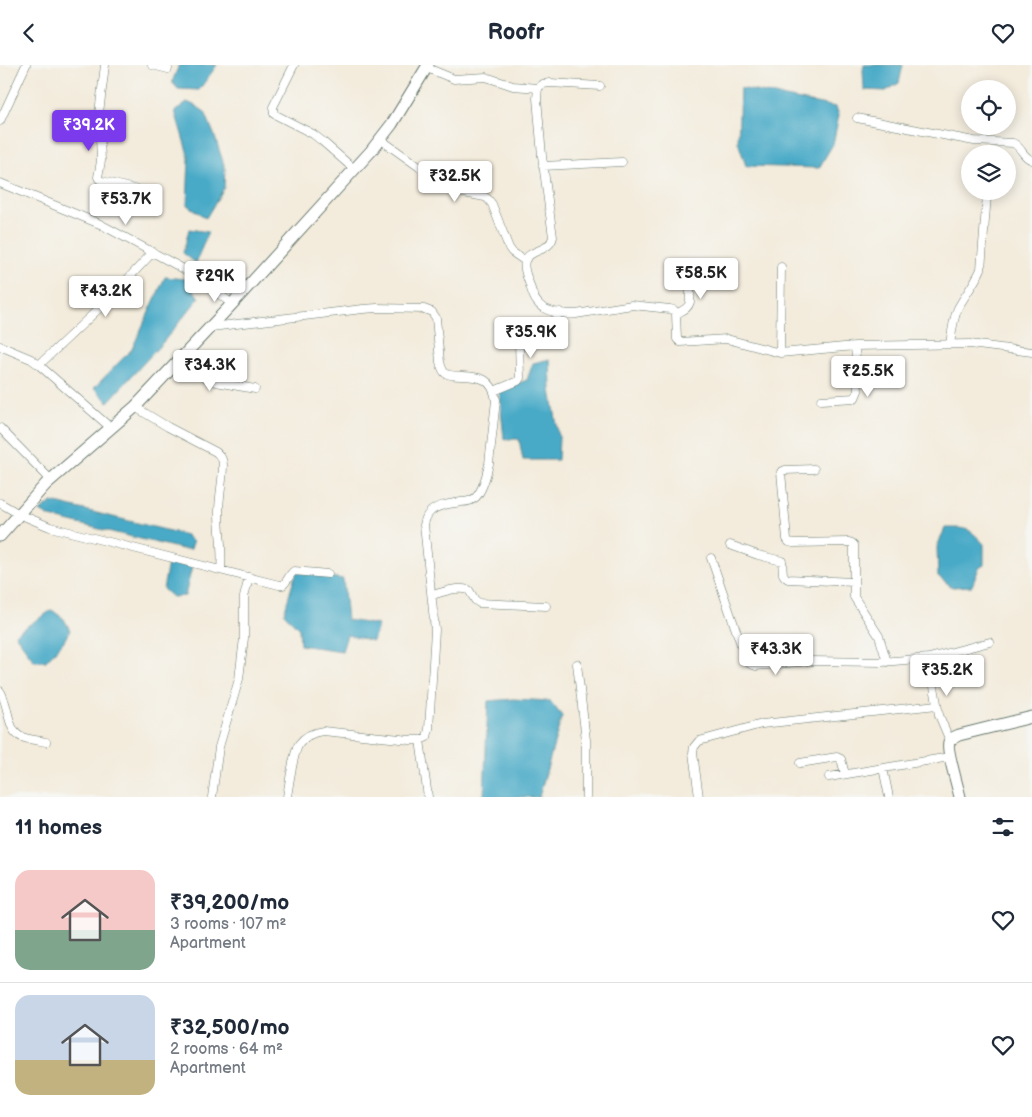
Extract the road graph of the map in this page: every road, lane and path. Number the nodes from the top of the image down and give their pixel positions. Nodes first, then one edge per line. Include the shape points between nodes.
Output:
1 (26, 65) edge
2 (106, 65) edge
3 (152, 65) edge
4 (294, 65) edge
5 (427, 66) edge
6 (168, 69) dead end
7 (600, 86) dead end
8 (538, 88) junction
9 (857, 117) dead end
10 (0, 121) edge
11 (380, 139) junction
12 (1032, 160) edge
13 (622, 163) dead end
14 (543, 166) junction
15 (354, 169) junction
16 (0, 183) edge
17 (143, 191) dead end
18 (987, 200) edge
19 (153, 252) junction
20 (525, 261) junction
21 (690, 265) dead end
22 (781, 267) dead end
23 (232, 304) junction
24 (560, 313) junction
25 (676, 314) junction
26 (211, 327) junction
27 (950, 344) junction
28 (0, 346) edge
29 (855, 346) junction
30 (1032, 352) edge
31 (780, 353) junction
32 (175, 364) junction
33 (39, 365) junction
34 (255, 389) dead end
35 (494, 391) junction
36 (821, 400) dead end
37 (135, 407) junction
38 (0, 428) edge
39 (111, 428) junction
40 (814, 469) dead end
41 (51, 480) junction
42 (0, 503) edge
43 (19, 514) junction
44 (0, 536) edge
45 (730, 545) dead end
46 (711, 558) dead end
47 (221, 570) junction
48 (328, 574) dead end
49 (249, 577) junction
50 (854, 582) junction
51 (432, 595) junction
52 (546, 606) dead end
53 (990, 642) dead end
54 (928, 658) junction
55 (887, 661) junction
56 (577, 664) dead end
57 (0, 691) edge
58 (937, 705) junction
59 (1032, 717) edge
60 (420, 740) junction
61 (950, 741) junction
62 (46, 742) dead end
63 (950, 757) junction
64 (800, 763) dead end
65 (883, 768) junction
66 (845, 775) junction
67 (829, 777) dead end
68 (212, 797) edge
69 (286, 797) edge
70 (428, 797) edge
71 (586, 797) edge
72 (699, 797) edge
73 (889, 797) edge
74 (960, 797) edge

1 - 10 street
2 - 17 street via 99,113 101,161 98,177 102,181
3 - 6 street
4 - 15 street via 273,107 274,114 312,134
5 - 8 street via 454,79 486,77 513,86
5 - 11 main road
7 - 8 street via 550,83
8 - 14 street
9 - 12 street via 974,141 1012,143
11 - 15 main road
11 - 20 street via 422,169 445,175 453,191 488,199 512,252
13 - 14 street
14 - 20 street via 552,243
15 - 23 main road
16 - 19 street via 100,224
18 - 27 street via 981,269 958,308
19 - 23 street via 193,274
19 - 33 street
20 - 24 street via 525,271 538,303
21 - 25 street via 690,302 686,309
22 - 31 street
23 - 26 main road
24 - 25 street via 576,314 638,305 670,309
24 - 35 street via 549,328 520,338 520,378
25 - 31 street via 677,339 680,342 727,339
26 - 32 main road
26 - 35 street via 370,309 424,309 432,312 436,319 440,362 446,373 481,378
27 - 29 street
27 - 30 street
28 - 33 street
29 - 31 street
29 - 36 street via 858,391 855,398
32 - 34 street via 216,382
32 - 37 main road
33 - 39 street
35 - 51 street via 496,400 489,464 475,498 436,507 425,518
37 - 39 main road
37 - 47 street via 221,457
38 - 41 street
39 - 41 main road
40 - 50 street via 781,473 787,539 793,543 852,543 855,549
41 - 43 main road
42 - 43 street
43 - 44 main road
43 - 47 street via 50,527
45 - 50 street via 782,561 783,574 788,579
46 - 55 street via 750,664
47 - 49 street
48 - 49 street via 294,571 284,585
49 - 68 street via 244,597 244,639 239,679 219,747
50 - 55 street via 854,597 876,629
51 - 52 street via 464,589 479,603
51 - 60 street via 435,630 428,729 427,737
53 - 54 street
54 - 55 street
54 - 58 street
56 - 71 street via 586,740
57 - 62 street via 16,735
58 - 61 street
58 - 72 street via 762,724 699,741 693,753
59 - 61 main road via 959,735
60 - 69 street via 314,732 299,743
60 - 70 street
61 - 63 main road
63 - 65 street
63 - 74 main road
64 - 66 street via 837,757 841,759
65 - 66 street
65 - 73 street
66 - 67 street

